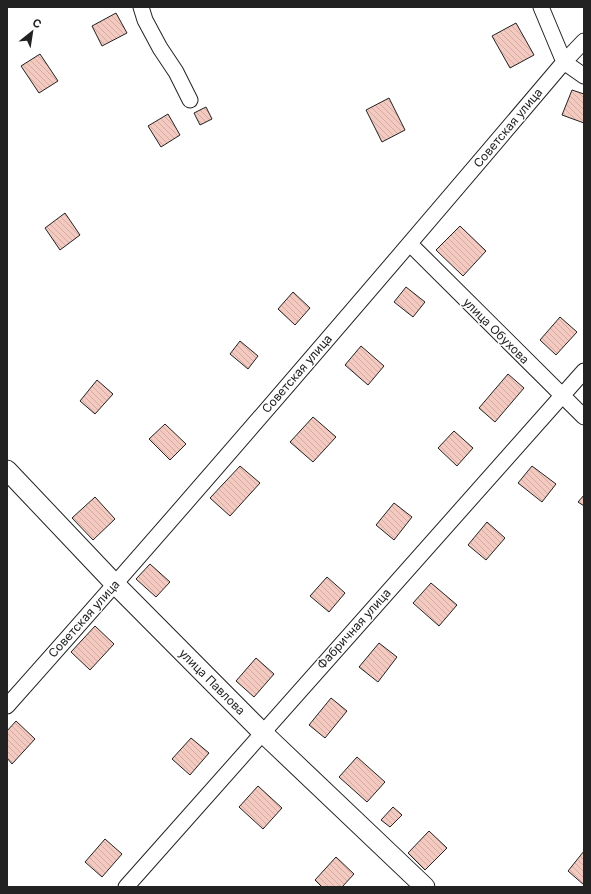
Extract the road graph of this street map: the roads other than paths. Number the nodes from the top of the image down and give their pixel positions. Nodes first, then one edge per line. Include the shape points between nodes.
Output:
1 (141, 7) edge
2 (540, 7) edge
3 (584, 41) edge
4 (564, 62) junction
5 (584, 76) edge
6 (190, 100) dead end
7 (410, 244) junction
8 (584, 371) edge
9 (562, 396) junction
10 (584, 417) edge
11 (7, 470) edge
12 (115, 584) junction
13 (7, 706) edge
14 (262, 732) junction
15 (126, 887) edge
16 (425, 887) edge

1 - 6 street via 145,20
2 - 4 street
3 - 4 street, Советская улица
4 - 5 street
4 - 7 street, Советская улица
7 - 9 street, улица Обухова
7 - 12 street, Советская улица
8 - 9 street, Фабричная улица
9 - 10 street, улица Обухова
9 - 14 street, Фабричная улица
11 - 12 street, улица Павлова
12 - 13 street, Советская улица
12 - 14 street, улица Павлова
14 - 15 street, Фабричная улица
14 - 16 street, улица Павлова

